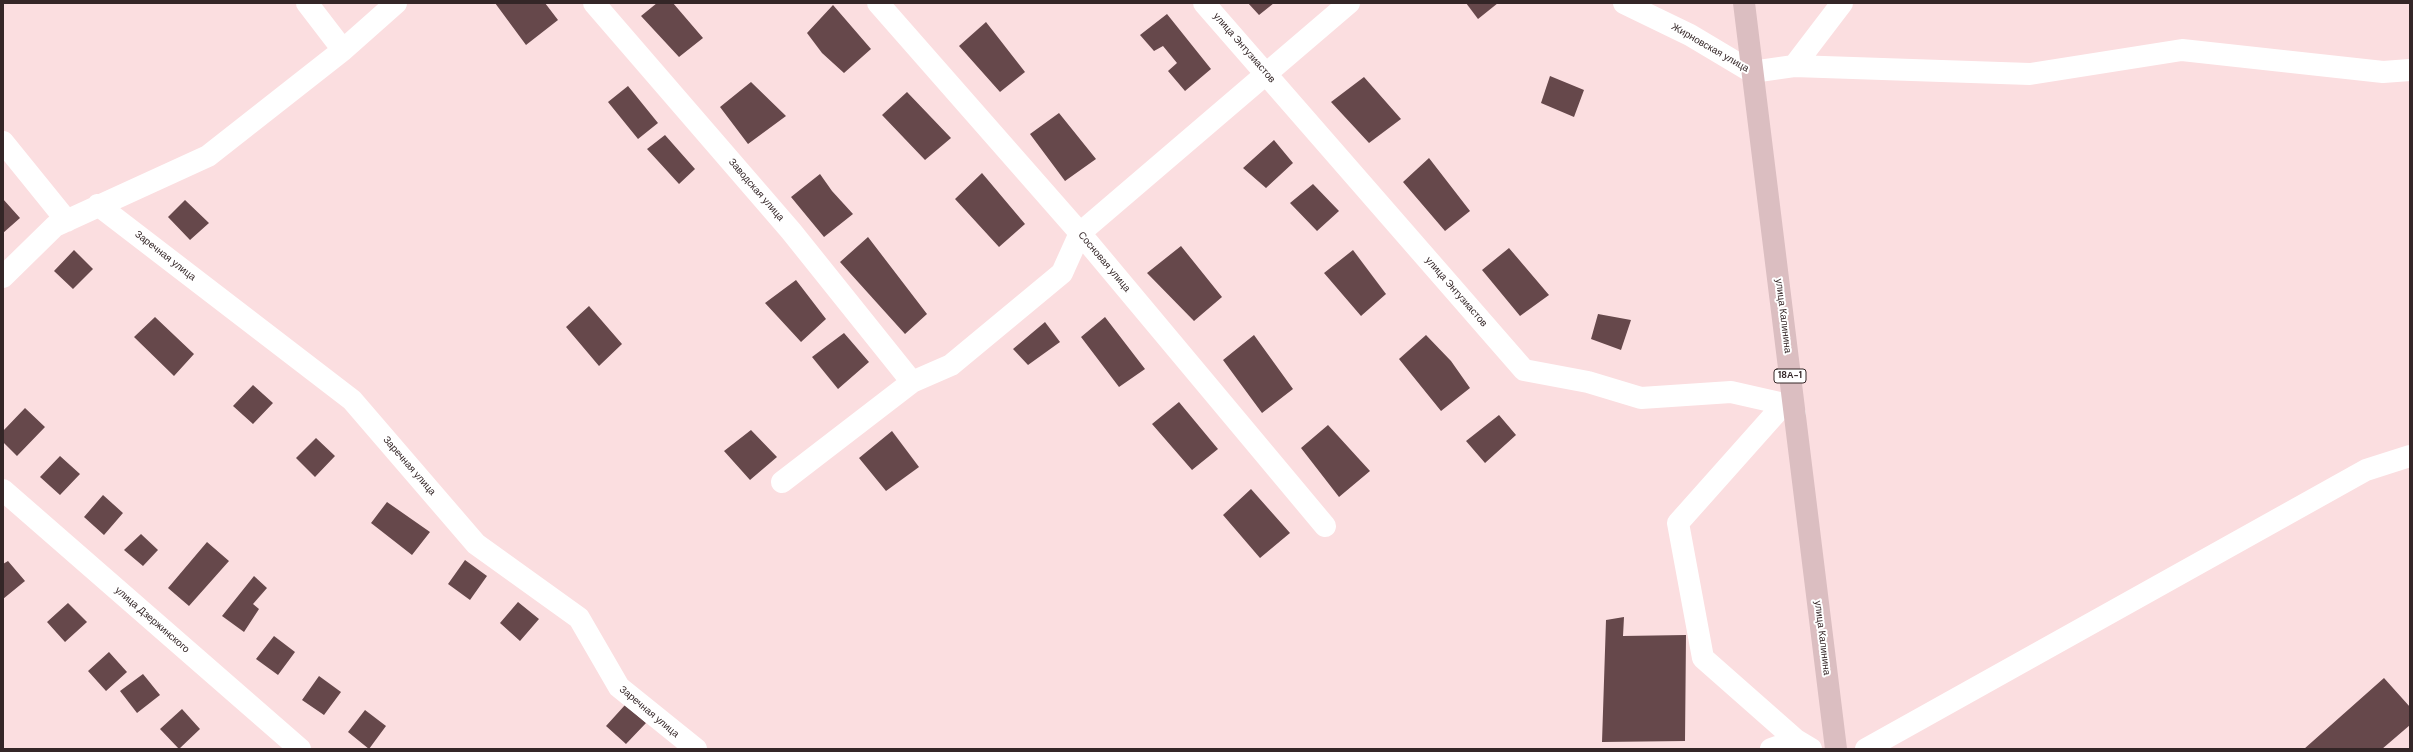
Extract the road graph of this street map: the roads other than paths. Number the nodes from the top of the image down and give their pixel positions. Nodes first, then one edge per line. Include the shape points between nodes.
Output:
1 (307, 3) edge
2 (396, 3) edge
3 (594, 3) edge
4 (878, 3) edge
5 (1204, 3) edge
6 (1349, 3) edge
7 (1624, 3) edge
8 (1744, 3) edge
9 (1842, 3) edge
10 (343, 50) junction
11 (1794, 66) junction
12 (2410, 70) edge
13 (1752, 72) junction
14 (1266, 74) junction
15 (3, 142) edge
16 (98, 205) junction
17 (66, 221) junction
18 (1080, 233) junction
19 (3, 277) edge
20 (912, 382) junction
21 (1789, 409) junction
22 (2410, 456) edge
23 (782, 482) dead end
24 (3, 490) edge
25 (1325, 526) dead end
26 (1804, 745) edge
27 (297, 748) edge
28 (696, 749) edge
29 (1770, 749) edge
30 (1836, 749) edge
31 (1866, 749) edge

1 - 10 street
2 - 10 street
3 - 20 street, Заводская улица via 791,231
4 - 18 street, Сосновая улица
5 - 14 street, улица Энтузиастов
6 - 14 street
7 - 13 street, Жирновская улица via 1690,34
8 - 13 main road, улица Калинина / 18А-1
9 - 11 street
10 - 16 street via 208,156
11 - 12 street via 2030,74 2182,50 2383,72
11 - 13 street
13 - 21 main road, улица Калинина / 18А-1
14 - 18 street
14 - 21 street, улица Энтузиастов via 1524,370 1588,382 1641,398 1731,392
15 - 17 street
16 - 17 street
16 - 28 street, Заречная улица via 352,400 476,544 579,618 619,687
17 - 19 street via 55,226
18 - 20 street via 1062,273 951,365
18 - 25 street, Сосновая улица
20 - 23 street
21 - 26 street via 1678,523 1703,658
21 - 30 main road, улица Калинина / 18А-1
22 - 31 street via 2366,470
24 - 27 street, улица Дзержинского
26 - 29 street

